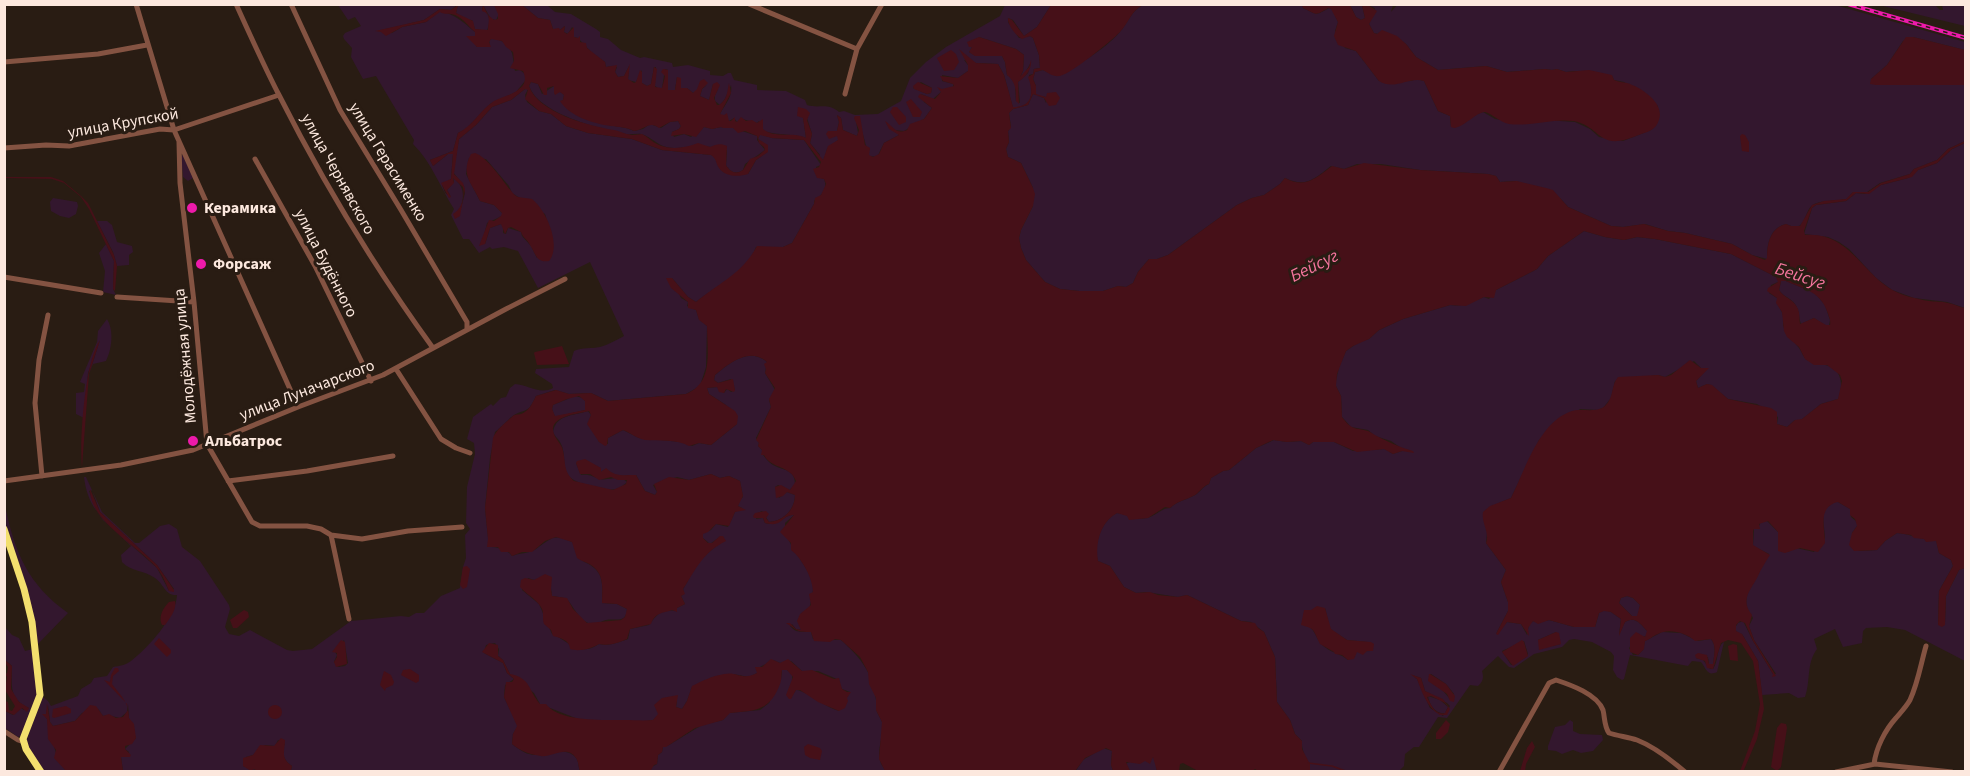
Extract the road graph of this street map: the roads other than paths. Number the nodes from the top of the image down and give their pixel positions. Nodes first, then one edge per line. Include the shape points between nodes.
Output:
1 (136, 4) edge
2 (236, 4) edge
3 (291, 4) edge
4 (749, 4) edge
5 (882, 4) edge
6 (147, 45) junction
7 (856, 49) junction
8 (4, 62) edge
9 (846, 94) dead end
10 (279, 95) junction
11 (174, 130) junction
12 (179, 142) junction
13 (4, 148) edge
14 (255, 159) dead end
15 (4, 277) edge
16 (565, 279) dead end
17 (101, 293) dead end
18 (117, 297) dead end
19 (194, 302) junction
20 (48, 315) dead end
21 (467, 329) junction
22 (433, 348) junction
23 (396, 369) junction
24 (371, 381) junction
25 (298, 407) junction
26 (207, 444) junction
27 (470, 453) dead end
28 (393, 456) dead end
29 (42, 476) junction
30 (4, 481) edge
31 (228, 481) junction
32 (462, 527) dead end
33 (4, 529) edge
34 (331, 535) junction
35 (8, 551) edge
36 (349, 619) dead end
37 (1926, 646) dead end
38 (4, 731) edge
39 (24, 741) junction
40 (1870, 767) edge
41 (41, 771) edge
42 (1499, 771) edge
43 (1685, 771) edge
44 (1836, 771) edge
45 (1953, 771) edge

1 - 6 street
2 - 10 street, улица Чернявского
3 - 21 street, улица Герасименко via 332,96 467,322
4 - 7 street
5 - 7 street
6 - 8 street via 98,54
6 - 11 street
7 - 9 street
10 - 11 street, улица Крупской
10 - 22 street, улица Чернявского via 372,261
11 - 12 street
11 - 13 street, улица Крупской via 160,129 69,146
12 - 19 street, Молодёжная улица
12 - 25 street
14 - 24 street, улица Будённого via 315,267
15 - 17 street
16 - 21 street, улица Луначарского
18 - 19 street
19 - 26 street, Молодёжная улица
20 - 29 street via 35,397
21 - 22 street, улица Луначарского
22 - 23 street, улица Луначарского
23 - 24 street, улица Луначарского
23 - 27 street via 441,439
24 - 25 street, улица Луначарского
25 - 26 street, улица Луначарского
26 - 29 street, улица Луначарского via 131,463
26 - 31 street, Молодёжная улица
28 - 31 street
29 - 30 street, улица Луначарского
31 - 34 street, Молодёжная улица via 254,525 307,526
32 - 34 street, Молодёжная улица via 362,539
33 - 35 main road
34 - 36 street
35 - 39 main road via 30,613 40,692
37 - 40 street via 1910,700 1890,725
38 - 39 street
39 - 41 main road
40 - 44 street
40 - 45 street
42 - 43 street via 1549,683 1556,680 1596,700 1609,733 1637,740

